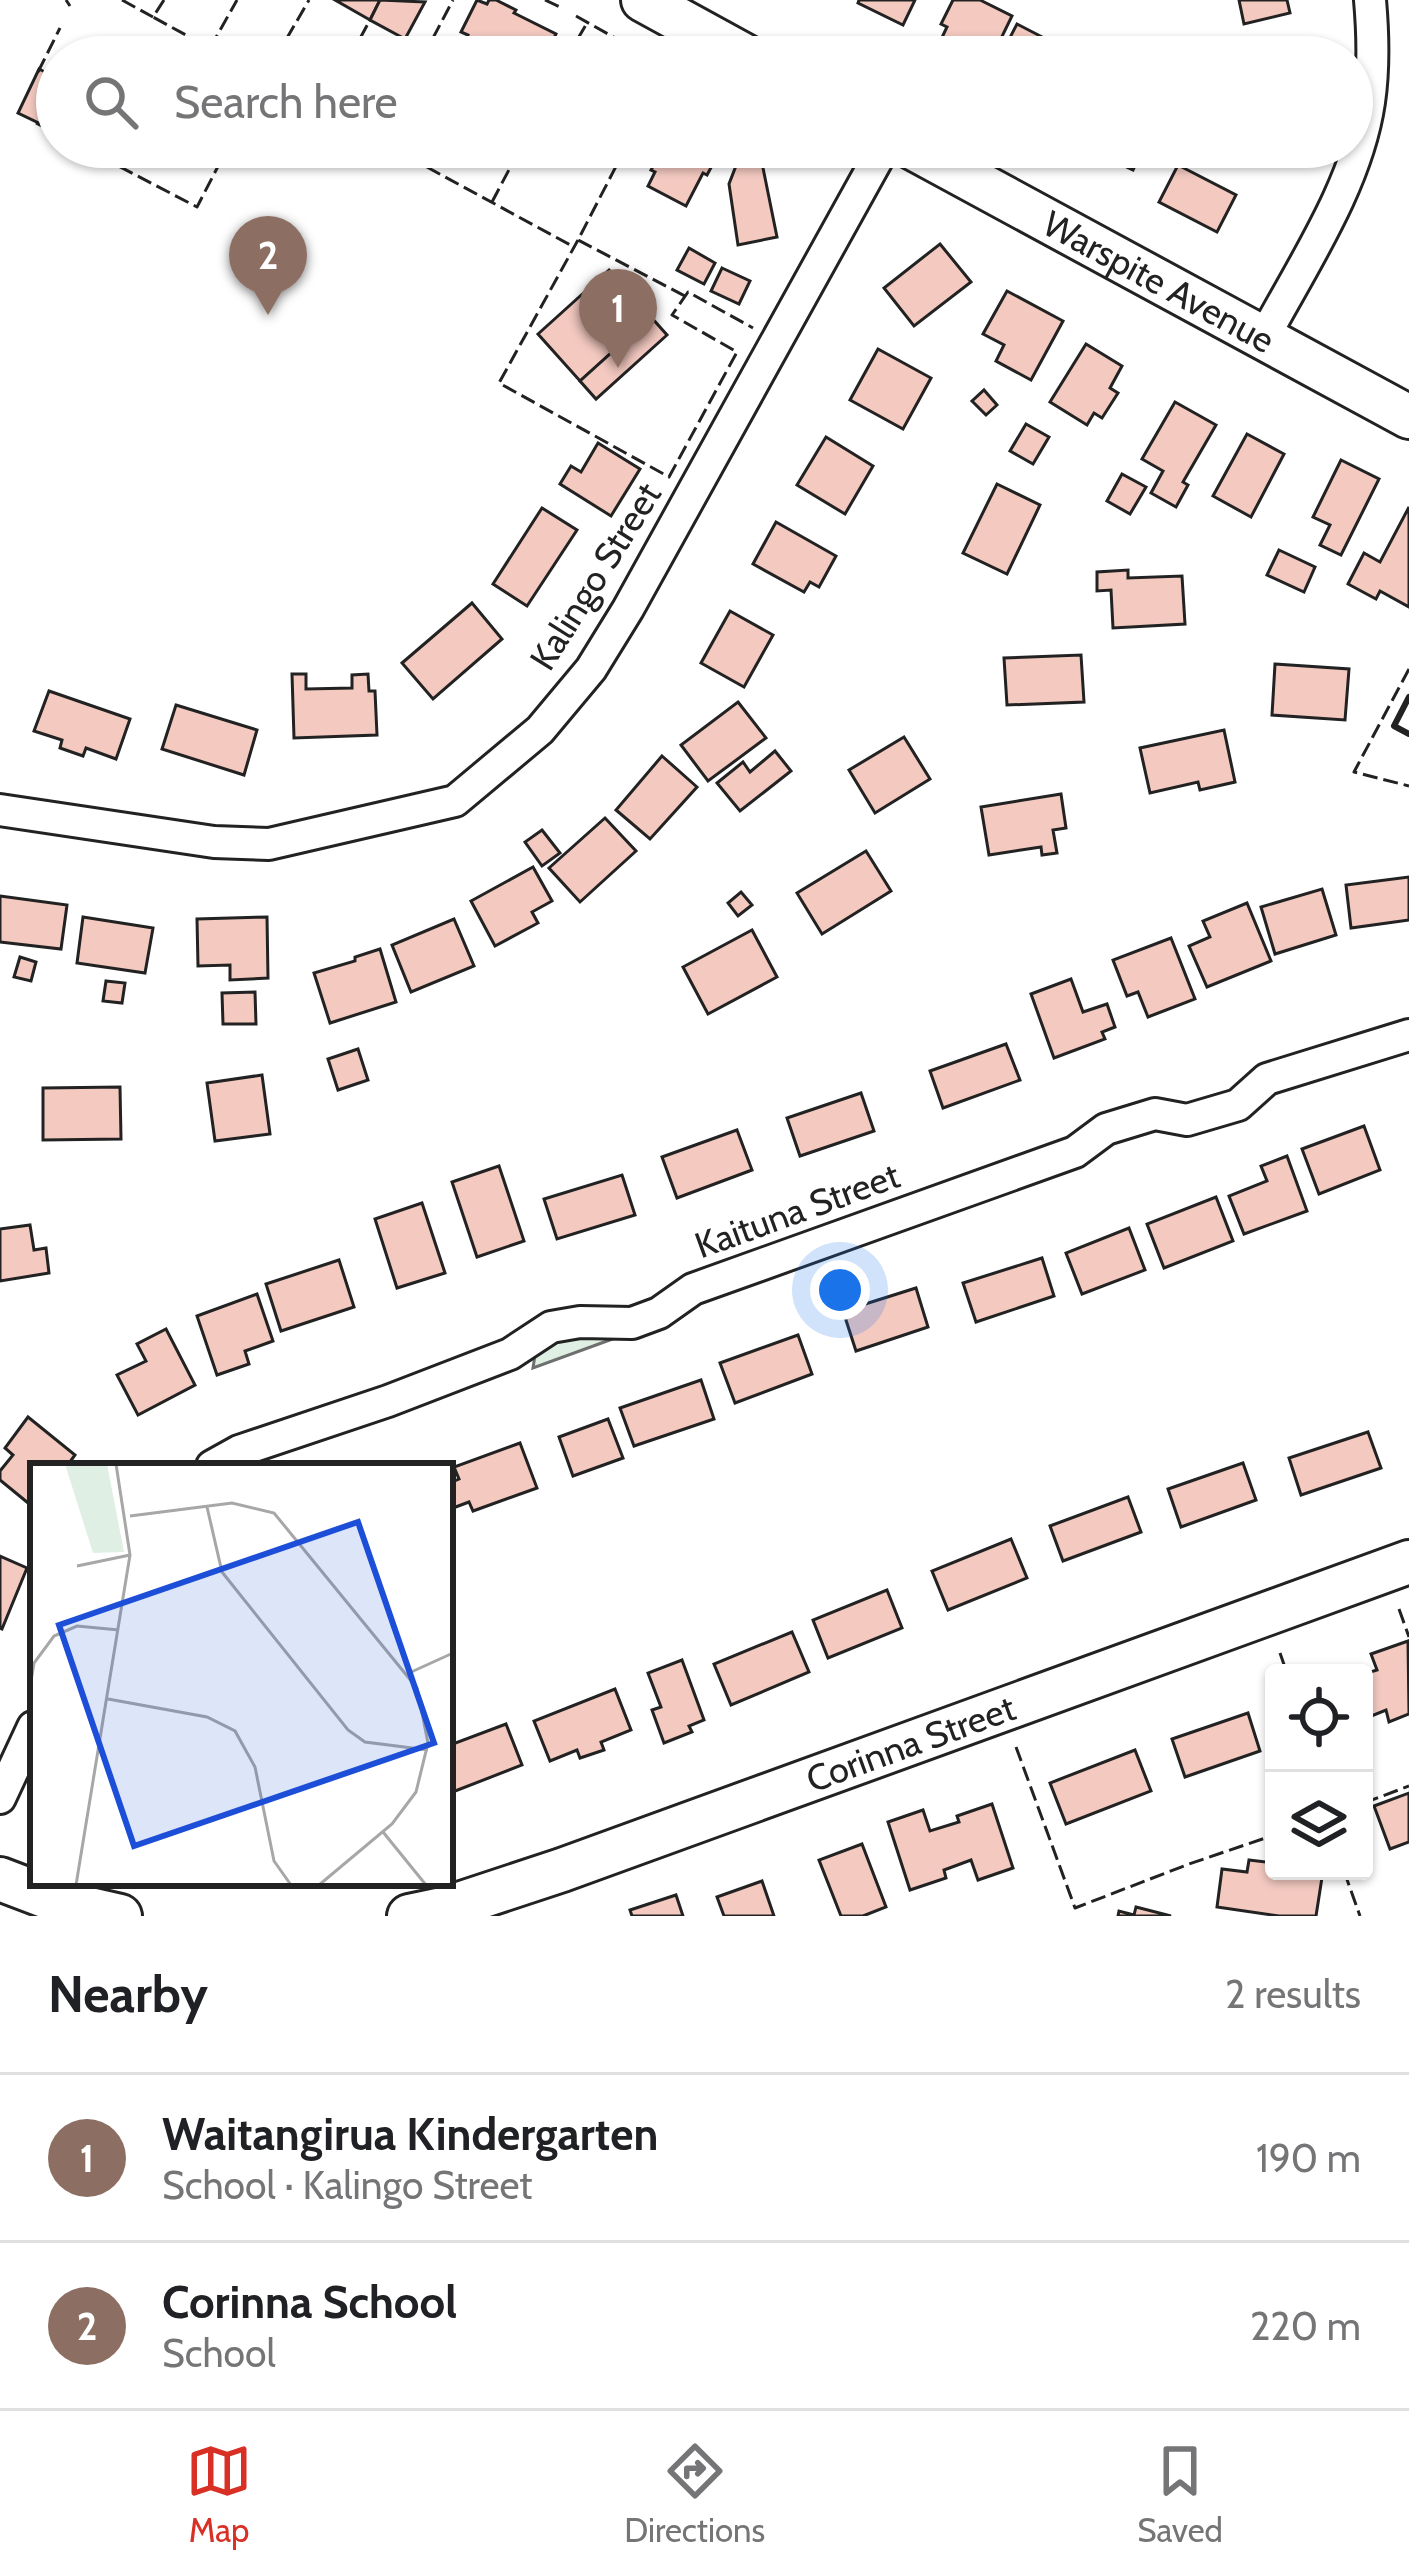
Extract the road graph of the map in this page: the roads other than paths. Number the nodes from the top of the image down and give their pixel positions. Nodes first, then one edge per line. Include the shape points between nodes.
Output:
1 (643, 0) edge
2 (1370, 0) edge
3 (709, 36) edge
4 (1371, 36) edge
5 (872, 168) edge
6 (950, 168) edge
7 (1350, 168) edge
8 (1263, 339) junction
9 (1409, 417) edge
10 (0, 810) edge
11 (1409, 1035) edge
12 (217, 1463) edge
13 (1409, 1562) edge
14 (30, 1733) edge
15 (0, 1798) edge
16 (0, 1879) edge
17 (435, 1914) edge
18 (120, 1916) edge

1 - 3 street
2 - 4 street
5 - 10 street, Kalingo Street via 591,669 540,730 455,801 269,844
6 - 8 street, Warspite Avenue
7 - 8 street
8 - 9 street, Warspite Avenue
11 - 12 street, Kaituna Street via 1267,1078 1238,1105 1106,1129 1075,1153 693,1289 632,1324 551,1328 509,1354
13 - 17 street, Corinna Street
14 - 15 street
16 - 18 street

